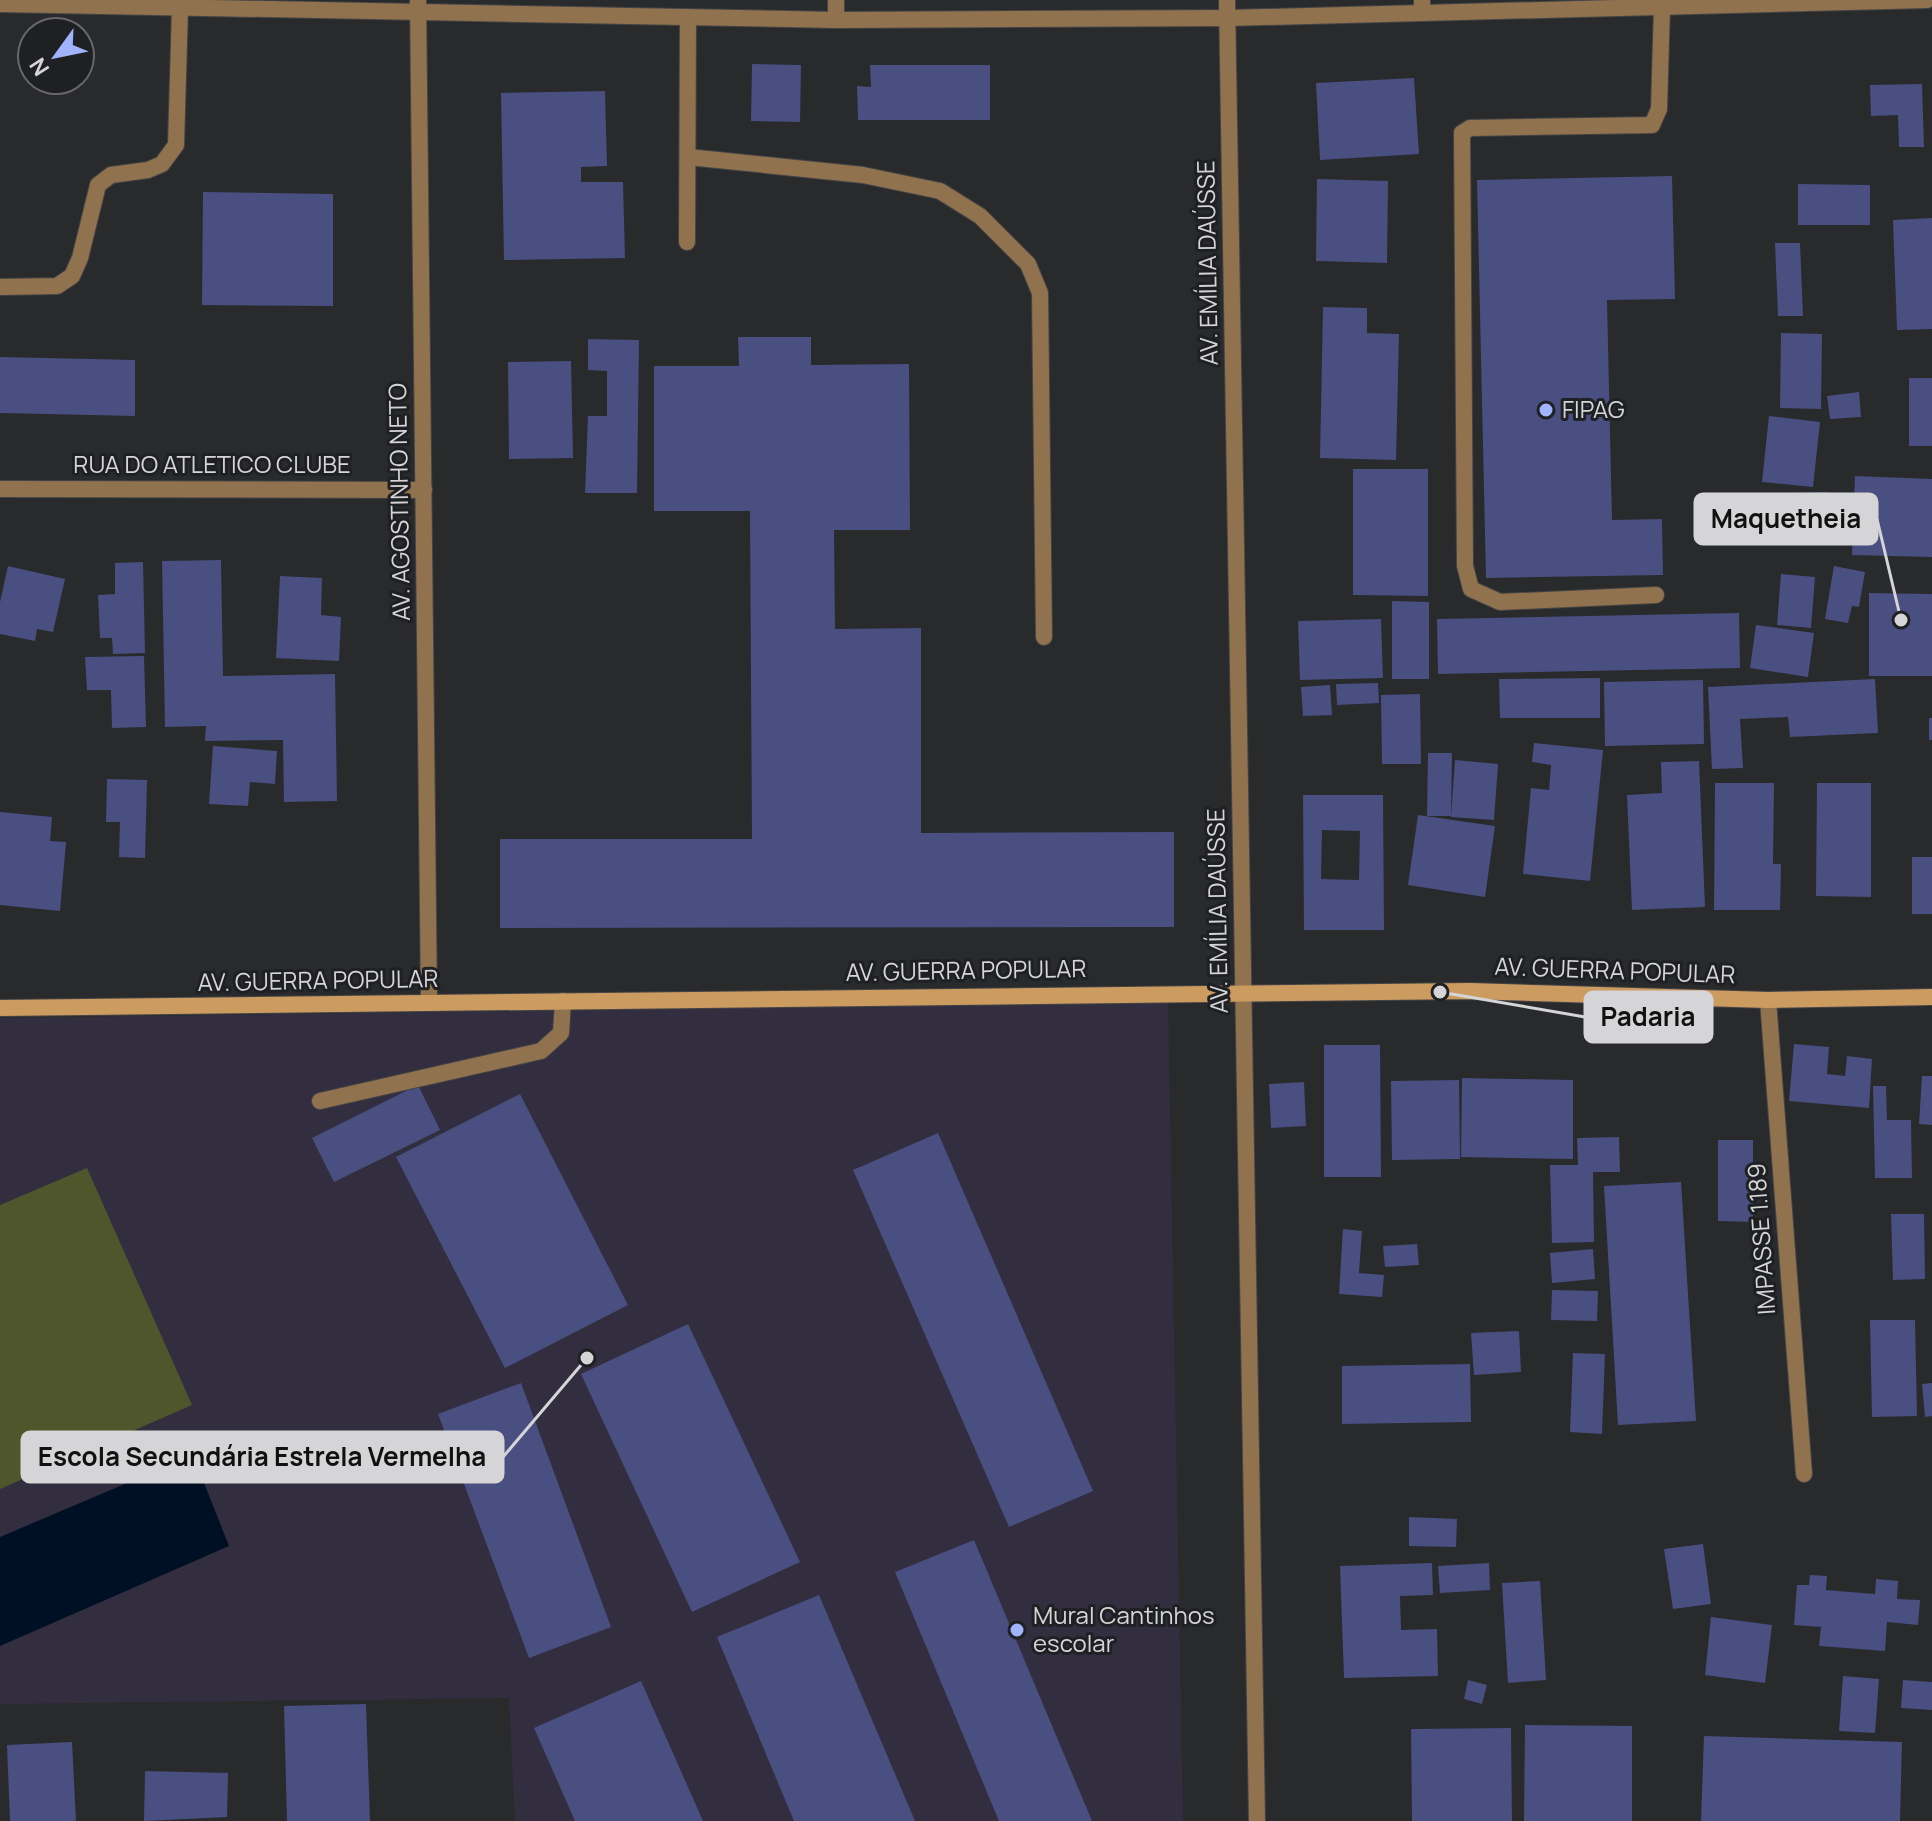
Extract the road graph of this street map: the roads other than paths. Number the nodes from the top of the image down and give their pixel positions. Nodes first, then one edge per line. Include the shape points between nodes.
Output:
1 (836, 0) edge
2 (1227, 0) edge
3 (1927, 0) edge
4 (64, 2) edge
5 (0, 4) edge
6 (418, 6) edge
7 (1422, 6) edge
8 (1662, 6) junction
9 (180, 7) junction
10 (688, 18) junction
11 (1228, 18) junction
12 (836, 20) junction
13 (688, 157) junction
14 (687, 242) dead end
15 (0, 287) edge
16 (0, 489) edge
17 (424, 490) junction
18 (1656, 595) dead end
19 (1044, 637) dead end
20 (1244, 994) junction
21 (1932, 997) edge
22 (1768, 1000) junction
23 (563, 1001) junction
24 (429, 1003) junction
25 (0, 1008) edge
26 (320, 1101) dead end
27 (1804, 1474) dead end
28 (1257, 1821) edge

1 - 12 street
2 - 11 street, AV. EMÍLIA DAÚSSE
3 - 8 street
4 - 5 street
4 - 9 street
6 - 9 street
6 - 10 street
6 - 17 street, AV. AGOSTINHO NETO
7 - 8 street
7 - 11 street
8 - 18 street via 1659,109 1652,125 1470,128 1462,133 1465,566 1471,589 1500,602
9 - 15 street via 176,145 162,164 111,175 98,185 72,276 57,286
10 - 12 street
10 - 13 street
11 - 12 street
11 - 20 street, AV. EMÍLIA DAÚSSE
13 - 14 street
13 - 19 street via 863,175 940,191 980,216 1028,264 1040,293
16 - 17 street, RUA DO ATLETICO CLUBE
17 - 24 street, AV. AGOSTINHO NETO
20 - 22 main road, AV. GUERRA POPULAR via 1470,991
20 - 23 main road, AV. GUERRA POPULAR
20 - 28 street, AV. EMÍLIA DAÚSSE
21 - 22 main road, AV. GUERRA POPULAR
22 - 27 street, IMPASSE 1.189
23 - 24 main road, AV. GUERRA POPULAR
23 - 26 street via 561,1033 541,1051
24 - 25 main road, AV. GUERRA POPULAR

